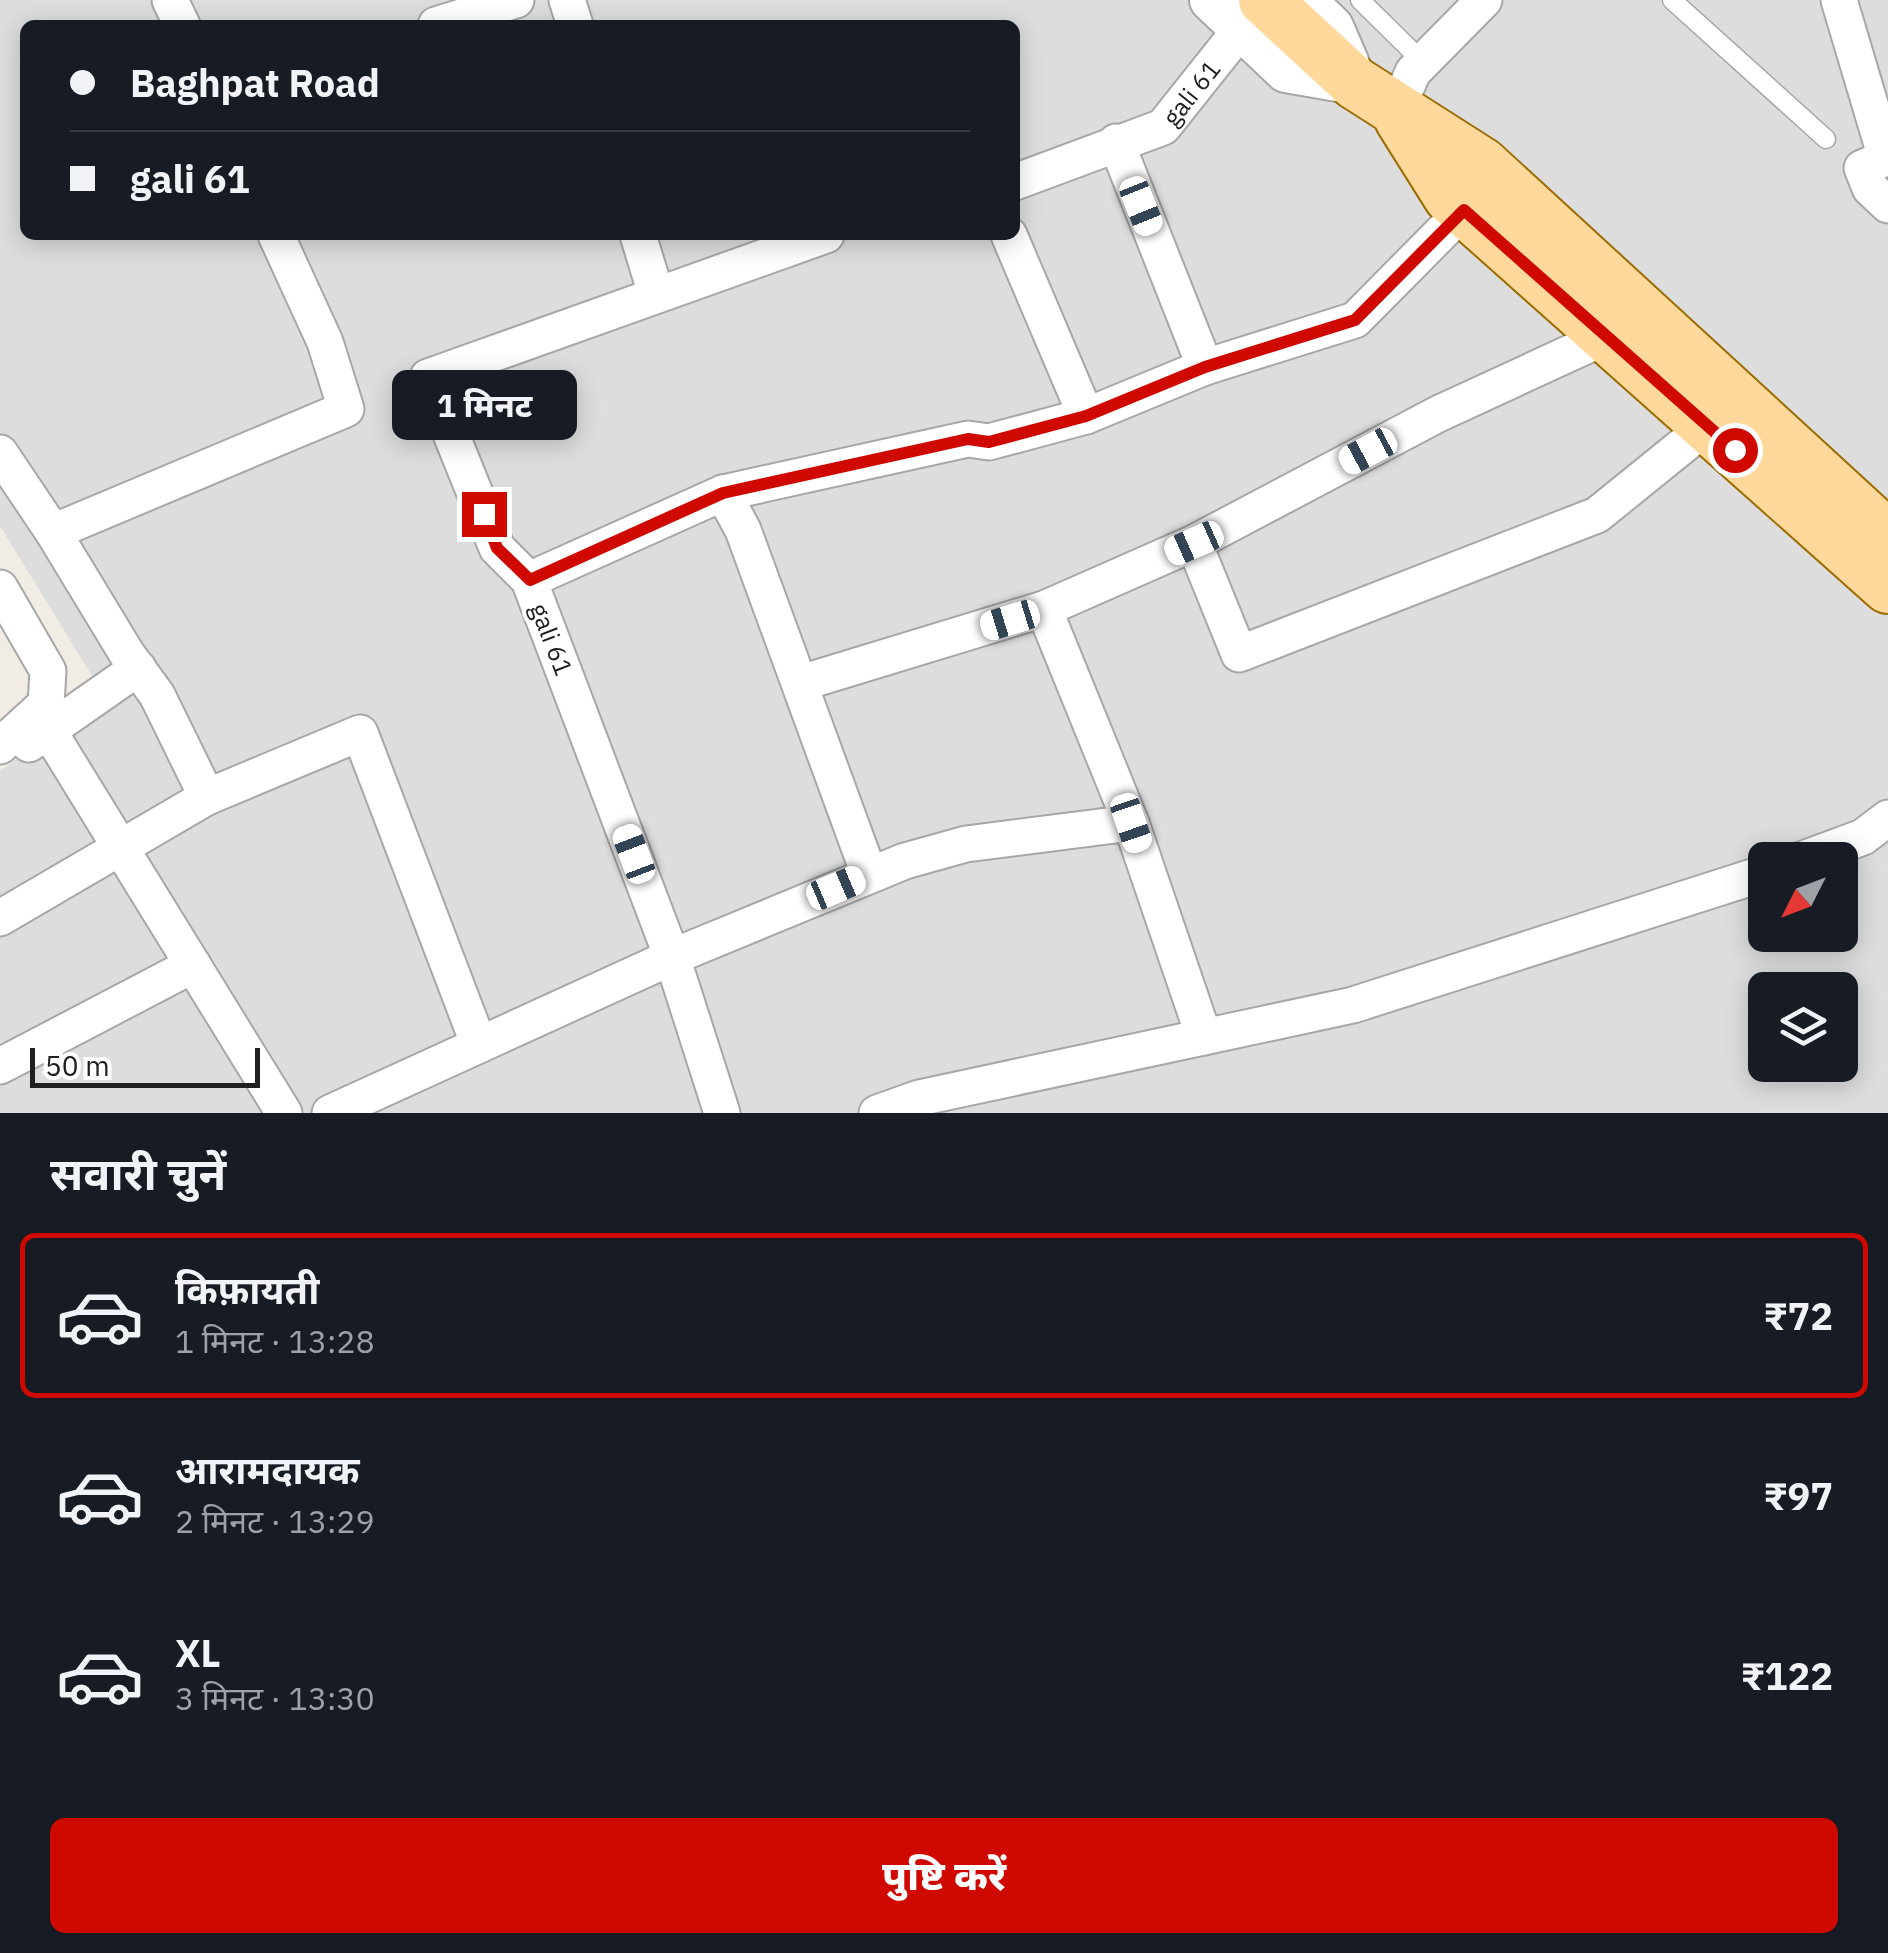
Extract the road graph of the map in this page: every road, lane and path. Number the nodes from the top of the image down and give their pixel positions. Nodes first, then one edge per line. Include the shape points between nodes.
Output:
1 (516, 0) edge
2 (1304, 0) edge
3 (1360, 0) edge
4 (1484, 0) edge
5 (1672, 0) edge
6 (1838, 0) edge
7 (1239, 10) edge
8 (452, 20) edge
9 (1423, 62) junction
10 (1376, 97) junction
11 (1826, 139) dead end
12 (1116, 142) junction
13 (1887, 158) edge
14 (1020, 180) edge
15 (1888, 204) edge
16 (1464, 210) junction
17 (278, 240) edge
18 (640, 240) edge
19 (812, 240) edge
20 (1011, 240) edge
21 (656, 294) junction
22 (1605, 337) junction
23 (1205, 367) junction
24 (1086, 416) junction
25 (1707, 426) junction
26 (0, 453) edge
27 (723, 493) junction
28 (52, 532) junction
29 (1888, 537) edge
30 (1194, 543) junction
31 (530, 580) junction
32 (1888, 587) edge
33 (0, 588) edge
34 (1044, 609) junction
35 (138, 668) junction
36 (800, 683) junction
37 (48, 730) junction
38 (0, 746) edge
39 (0, 766) edge
40 (206, 797) junction
41 (1888, 818) edge
42 (1131, 823) junction
43 (1850, 842) edge
44 (120, 846) junction
45 (870, 874) junction
46 (1748, 878) edge
47 (0, 918) edge
48 (672, 957) junction
49 (193, 965) junction
50 (1204, 1037) junction
51 (479, 1045) junction
52 (0, 1066) edge
53 (284, 1113) edge
54 (330, 1113) edge
55 (722, 1113) edge
56 (877, 1113) edge

1 - 8 street
2 - 10 street via 1332,27
3 - 9 lane
4 - 9 street
5 - 11 lane
6 - 13 street
7 - 10 main road
7 - 12 street, gali 61 via 1162,127
9 - 10 street
10 - 16 main road
10 - 29 main road via 1482,164
12 - 14 street, gali 61
12 - 23 street
13 - 15 street via 1862,168 1870,188
16 - 22 main road
16 - 23 street via 1355,320
17 - 28 street via 346,409
18 - 21 street
19 - 21 street, gali 61
20 - 24 street
21 - 31 street, gali 61 via 428,377 497,548
22 - 25 main road
22 - 30 street via 1438,414
23 - 24 street
24 - 27 street via 989,442 968,439
25 - 30 street via 1597,515 1239,654
25 - 32 main road
26 - 28 street
27 - 31 street
27 - 36 street via 744,530
28 - 35 street
30 - 34 street
31 - 48 street, gali 61
33 - 38 street via 48,671 46,704
34 - 36 street
34 - 42 street
35 - 37 street
35 - 40 street
36 - 45 street
37 - 39 street
37 - 44 street
40 - 44 street
40 - 51 street via 360,733
41 - 43 street
42 - 45 street via 966,844
42 - 50 street
44 - 47 street
44 - 49 street
45 - 48 street
46 - 50 street via 1354,1005
48 - 51 street
48 - 55 street, gali 61
49 - 52 street
49 - 53 street
50 - 56 street via 919,1098
51 - 54 street

